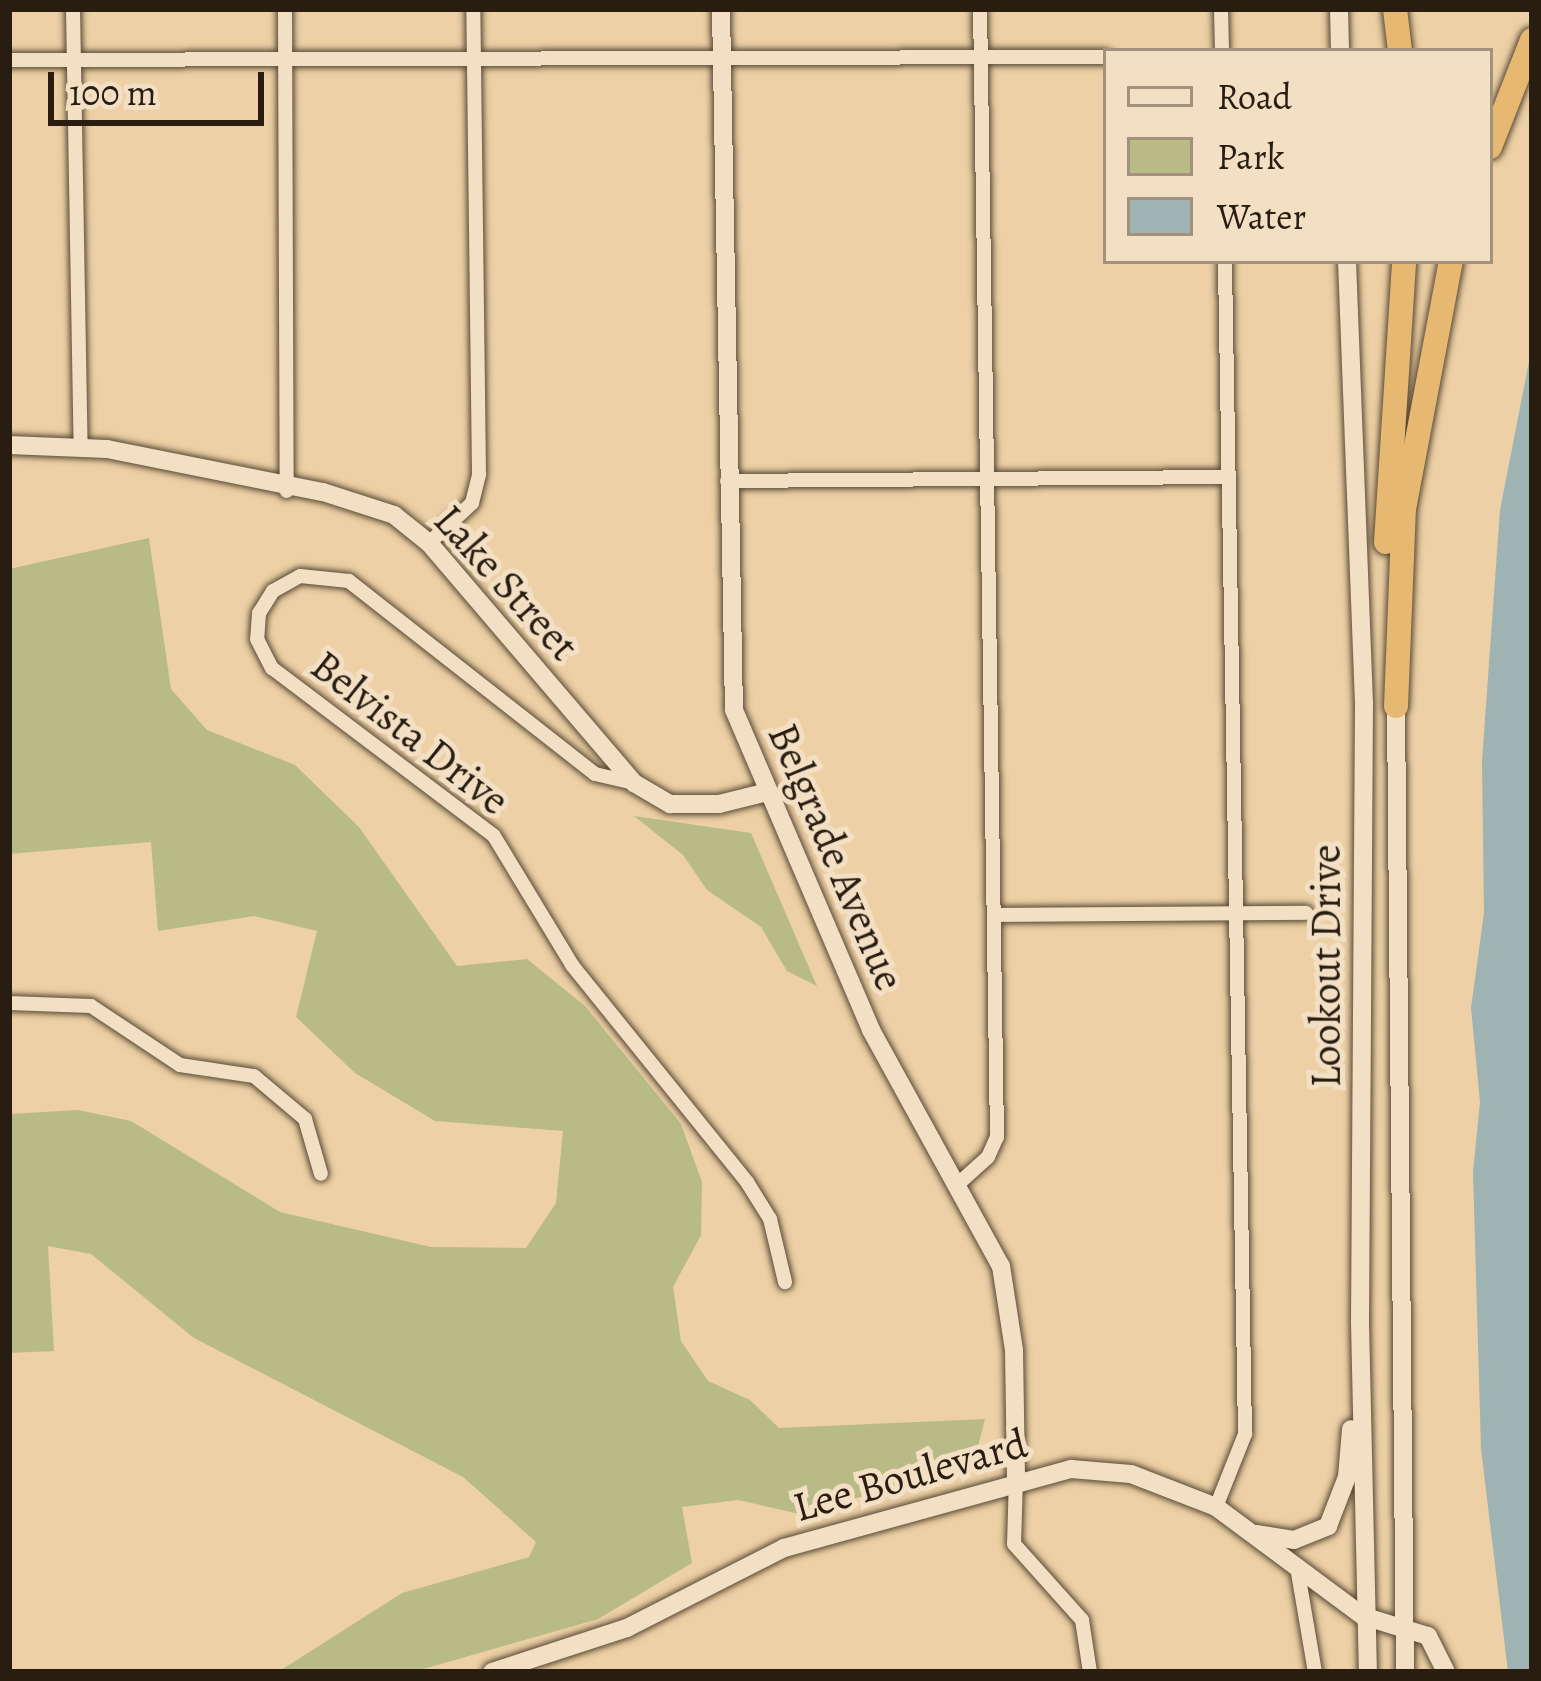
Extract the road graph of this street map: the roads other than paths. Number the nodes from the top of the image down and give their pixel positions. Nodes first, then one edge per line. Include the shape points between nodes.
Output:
1 (73, 9) edge
2 (285, 9) edge
3 (472, 9) edge
4 (721, 9) edge
5 (980, 9) edge
6 (1221, 9) edge
7 (1339, 9) edge
8 (1395, 9) edge
9 (1532, 40) edge
10 (1222, 48) edge
11 (1340, 48) edge
12 (1400, 48) edge
13 (722, 55) junction
14 (286, 57) junction
15 (474, 57) junction
16 (981, 57) junction
17 (1103, 57) edge
18 (74, 59) junction
19 (9, 60) edge
20 (1493, 139) edge
21 (1225, 264) edge
22 (1347, 264) edge
23 (1404, 264) edge
24 (1450, 264) edge
25 (9, 445) edge
26 (81, 446) junction
27 (1229, 477) junction
28 (982, 480) junction
29 (727, 481) junction
30 (287, 491) junction
31 (429, 543) junction
32 (1396, 706) junction
33 (634, 783) junction
34 (767, 792) junction
35 (1233, 913) junction
36 (1306, 913) dead end
37 (994, 915) junction
38 (9, 1004) edge
39 (321, 1174) dead end
40 (958, 1184) junction
41 (784, 1282) dead end
42 (1360, 1323) junction
43 (1016, 1478) junction
44 (1216, 1508) junction
45 (1252, 1534) junction
46 (1297, 1568) junction
47 (1364, 1616) junction
48 (1402, 1624) junction
49 (492, 1672) edge
50 (1090, 1672) edge
51 (1315, 1672) edge
52 (1368, 1672) edge
53 (1405, 1672) edge
54 (1446, 1672) edge

1 - 18 street
2 - 14 street
3 - 15 street
4 - 13 main road, Belgrade Avenue
5 - 16 street
6 - 10 street
7 - 11 main road
8 - 12 highway
9 - 20 highway
13 - 15 street
13 - 16 street
13 - 29 main road, Belgrade Avenue
14 - 15 street
14 - 18 street
14 - 30 street
15 - 31 street via 479,474 472,502
16 - 17 street
16 - 28 street
18 - 19 street
18 - 26 street
21 - 27 street
22 - 42 main road, Lookout Drive via 1364,704
23 - 32 highway via 1384,580
24 - 32 highway via 1404,509
25 - 26 main road, Lake Street
26 - 30 main road, Lake Street
27 - 28 street
27 - 35 street
28 - 29 street
28 - 37 street
29 - 34 main road, Belgrade Avenue via 729,676
30 - 31 main road, Lake Street via 365,502
31 - 33 main road, Lake Street
32 - 48 main road, Lookout Drive
33 - 34 main road, Lake Street via 670,804 719,804
33 - 41 street, Belvista Drive via 595,774 349,581 300,576 273,592 259,613 257,639 272,668 494,836 572,965 747,1182 770,1219
34 - 40 main road, Belgrade Avenue via 871,1030
35 - 36 street
35 - 37 street
35 - 44 street via 1245,1434
37 - 40 street via 997,1137
38 - 39 street via 91,1006 180,1065 254,1076 305,1119
40 - 43 main road, Belgrade Avenue via 1001,1265 1014,1350
42 - 45 main road via 1339,1508 1312,1536
42 - 47 main road, Lookout Drive
43 - 44 main road, Lee Boulevard via 1071,1469 1131,1474
43 - 49 main road, Lee Boulevard via 784,1547 627,1628
43 - 50 street, Belgrade Avenue via 1014,1544 1082,1620
44 - 45 main road, Lee Boulevard
45 - 46 main road, Lee Boulevard
46 - 47 main road, Lee Boulevard
46 - 51 street
47 - 48 main road, Lee Boulevard
47 - 52 main road, Lookout Drive
48 - 53 main road, Lookout Drive
48 - 54 main road via 1428,1636

